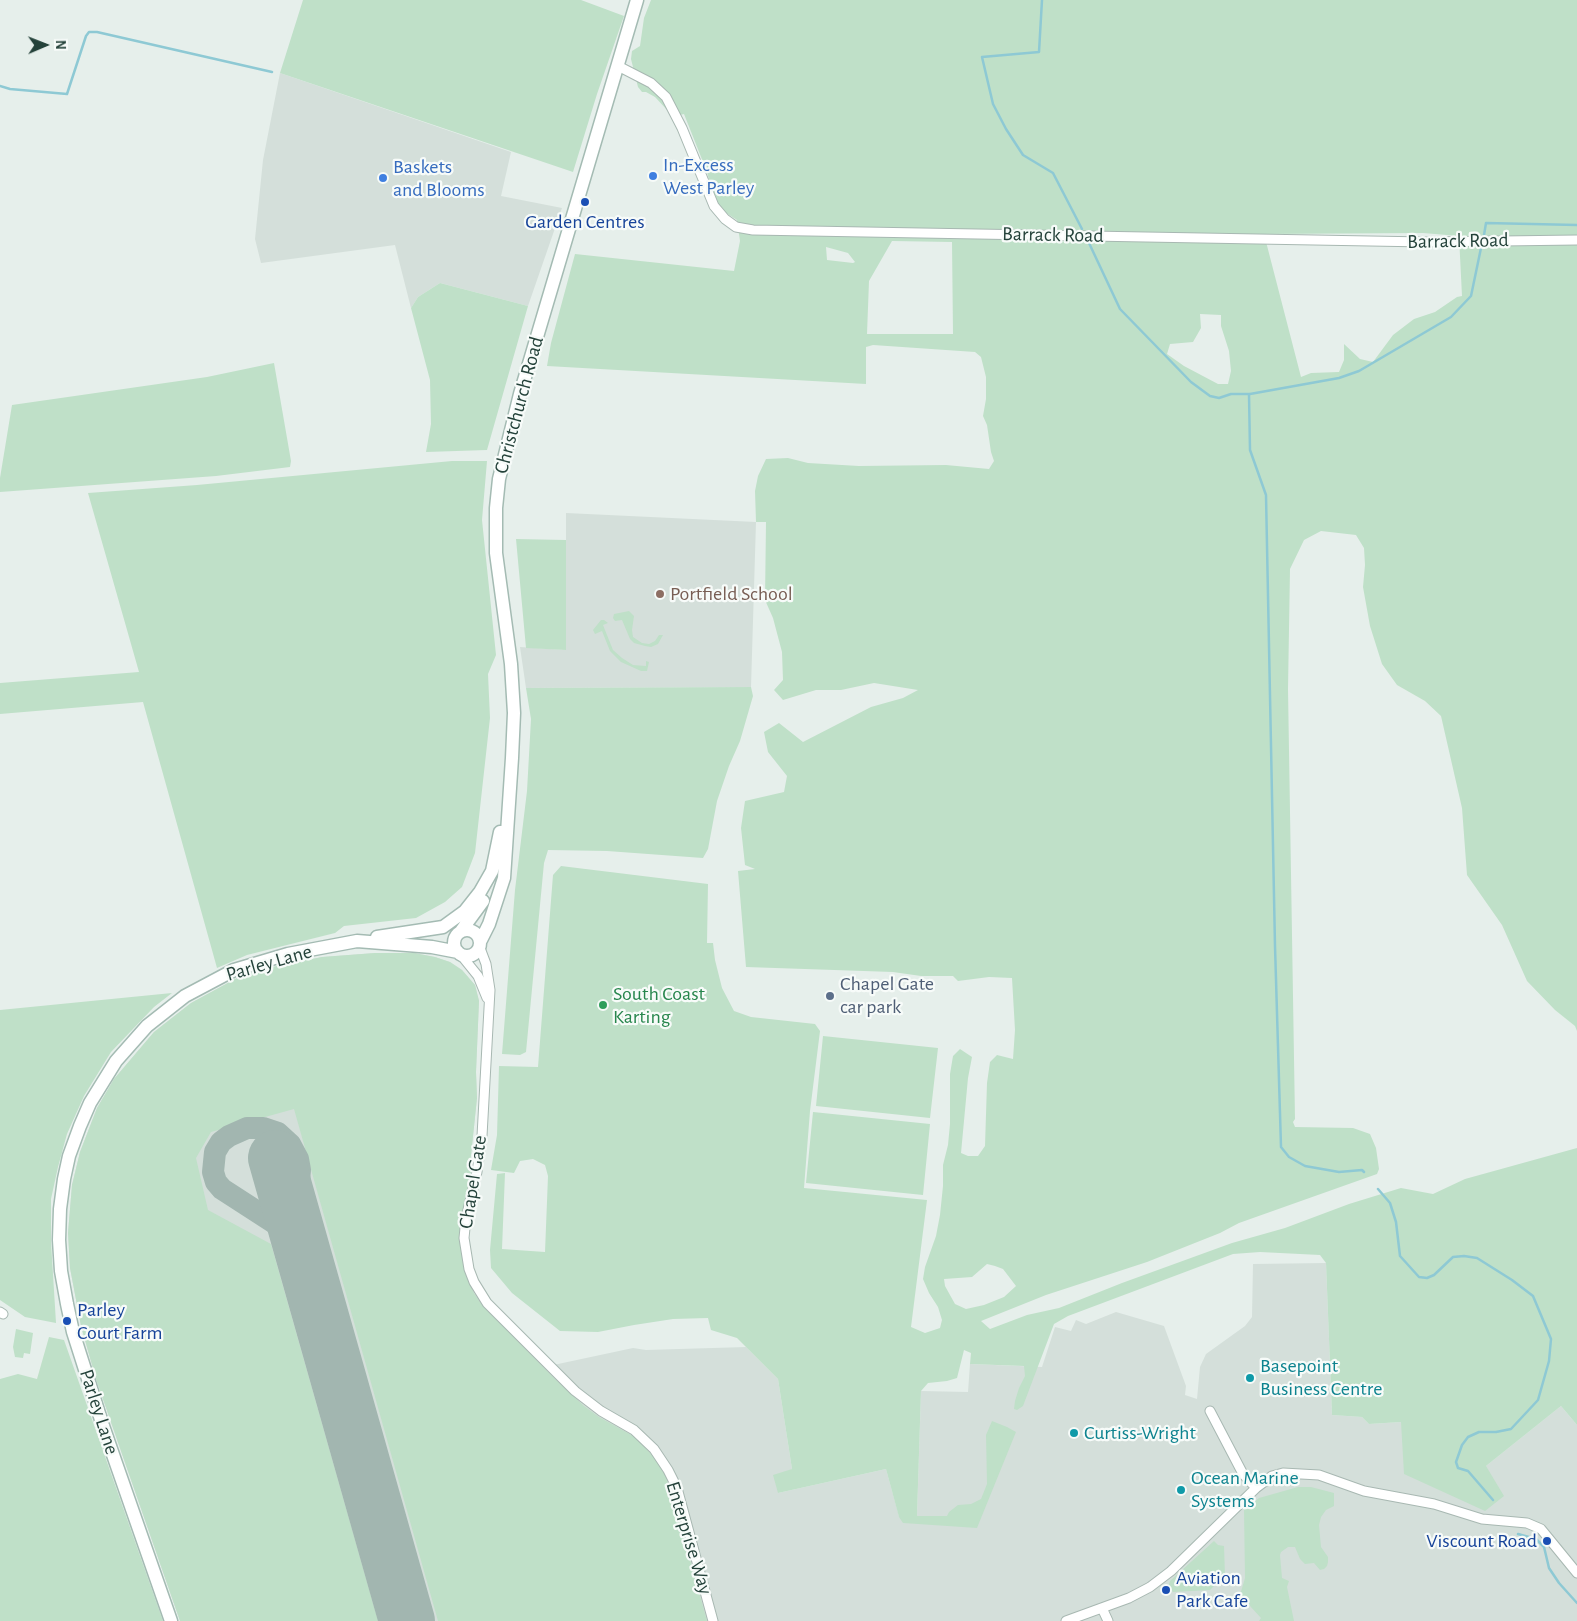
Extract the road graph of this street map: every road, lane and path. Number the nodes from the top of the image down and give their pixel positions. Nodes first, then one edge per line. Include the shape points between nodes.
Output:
1 (637, 0) edge
2 (618, 66) junction
3 (1577, 240) edge
4 (508, 804) junction
5 (507, 822) junction
6 (459, 932) junction
7 (357, 941) junction
8 (382, 942) junction
9 (480, 944) junction
10 (460, 954) junction
11 (489, 1003) junction
12 (546, 1362) joint
13 (1210, 1411) dead end
14 (1256, 1488) junction
15 (1577, 1573) edge
16 (1102, 1608) junction
17 (171, 1621) edge
18 (713, 1621) edge
19 (1066, 1621) edge
20 (1108, 1621) edge

1 - 2 main road, Christchurch Road
2 - 3 street, Barrack Road via 651,83 666,97 714,206 736,227 753,230 1426,242
2 - 4 main road, Christchurch Road via 520,394 499,479 496,553 512,664 514,713
4 - 5 main road, Christchurch Road
4 - 7 main road via 492,871 465,911 434,930
5 - 6 main road, Christchurch Road via 495,879 482,903
5 - 9 main road, Christchurch Road via 504,878
6 - 8 main road, Parley Lane
6 - 9 main road via 473,930 480,937
6 - 10 main road via 454,941
7 - 8 main road, Parley Lane
7 - 17 main road, Parley Lane via 288,954 234,970 166,1010 130,1043 111,1067 90,1103 69,1156 59,1232 61,1271 73,1332
8 - 10 main road, Parley Lane via 432,947
9 - 10 main road via 473,955
9 - 11 street, Chapel Gate via 490,981
10 - 11 street, Chapel Gate via 478,976
11 - 12 street, Chapel Gate via 482,1136 466,1218 466,1255 474,1282 487,1303
12 - 18 street, Enterprise Way via 582,1396 643,1438 664,1464 677,1488
13 - 14 street via 1243,1474
14 - 15 street via 1272,1476 1283,1473 1319,1475 1364,1491 1434,1504 1482,1519 1527,1523 1541,1529
14 - 16 street via 1171,1571 1150,1587
16 - 19 street
16 - 20 street

